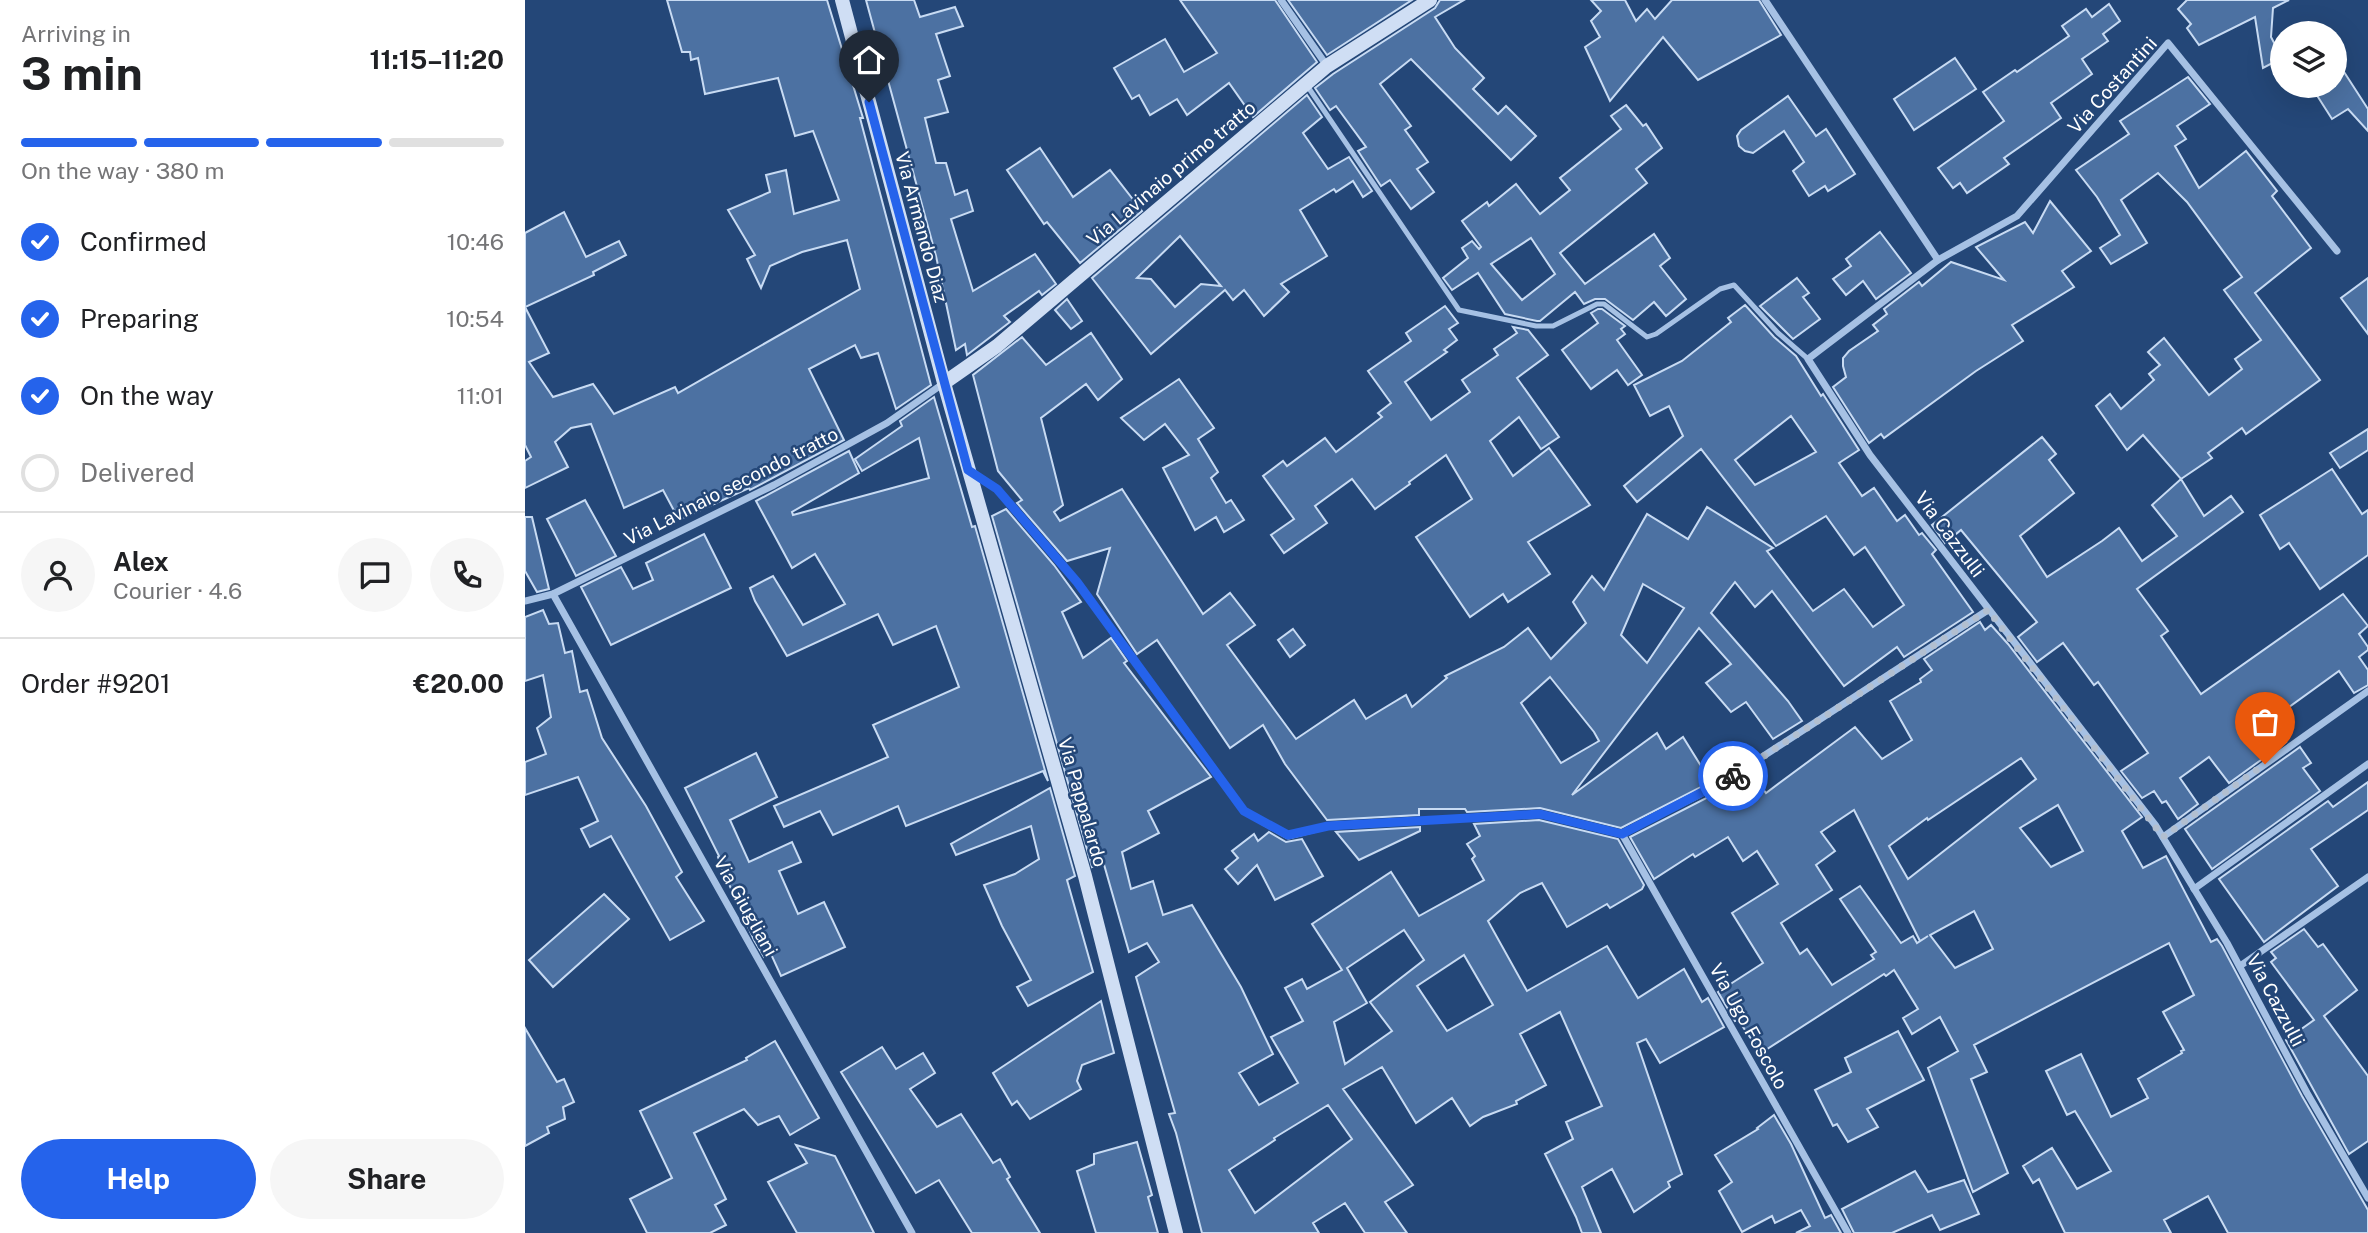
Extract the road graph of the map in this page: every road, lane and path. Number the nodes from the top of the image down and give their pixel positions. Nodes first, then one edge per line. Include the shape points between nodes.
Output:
1 (842, 0) edge
2 (1281, 0) edge
3 (1430, 0) edge
4 (1765, 0) edge
5 (1327, 66) junction
6 (1306, 84) junction
7 (2337, 251) dead end
8 (1938, 260) junction
9 (1808, 359) junction
10 (944, 383) junction
11 (968, 470) junction
12 (553, 594) junction
13 (525, 601) edge
14 (1988, 610) junction
15 (2368, 691) edge
16 (2368, 764) edge
17 (1622, 834) junction
18 (2163, 837) junction
19 (2368, 877) edge
20 (2194, 889) junction
21 (2240, 966) junction
22 (2368, 1198) edge
23 (912, 1233) edge
24 (1176, 1233) edge
25 (1848, 1233) edge

1 - 10 main road, Via Armando Diaz
2 - 5 street
3 - 5 main road, Via Lavinaio primo tratto
4 - 8 street
5 - 6 main road, Via Lavinaio primo tratto
6 - 9 lane via 1459,310 1553,326 1604,304 1647,337 1720,289 1734,285 1778,334
6 - 10 main road, Via Lavinaio primo tratto via 997,346
7 - 8 street, Via Costantini via 2168,43 2017,216
8 - 9 street
9 - 14 street, Via Cazzulli via 1870,455
10 - 11 main road, Via Pappalardo
10 - 12 street, Via Lavinaio secondo tratto via 887,423 774,485
11 - 17 street via 997,489 1077,582 1244,811 1288,835 1328,826 1540,814
11 - 24 main road, Via Pappalardo via 1085,876
12 - 13 street, Via Lavinaio secondo tratto
12 - 23 street, Via Giugliani
14 - 17 street via 1722,783
14 - 18 street, Via Cazzulli
15 - 18 street
16 - 20 street
17 - 25 street, Via Ugo Foscolo
18 - 20 street, Via Cazzulli
19 - 21 street
20 - 21 street, Via Cazzulli
21 - 22 street, Via Cazzulli

